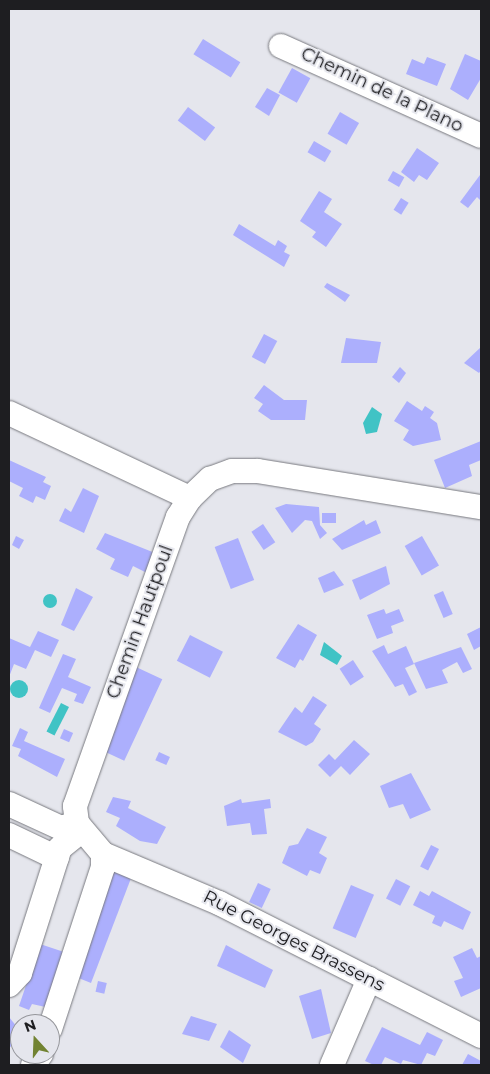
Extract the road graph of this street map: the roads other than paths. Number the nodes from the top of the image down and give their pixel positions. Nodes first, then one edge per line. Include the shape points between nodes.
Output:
1 (281, 46) dead end
2 (481, 136) edge
3 (9, 413) edge
4 (190, 498) junction
5 (481, 507) edge
6 (9, 804) edge
7 (80, 826) junction
8 (9, 835) edge
9 (103, 854) junction
10 (57, 858) junction
11 (369, 979) junction
12 (9, 985) edge
13 (55, 1014) edge
14 (481, 1036) edge
15 (332, 1065) edge

1 - 2 street, Chemin de la Plano
3 - 4 street
4 - 5 street, Chemin Hautpoul via 210,479 232,471 258,471
4 - 7 street, Chemin Hautpoul via 178,517 84,775 75,806
6 - 7 street via 61,828
7 - 9 street
7 - 10 street via 60,848
8 - 10 street
9 - 11 street, Rue Georges Brassens via 219,903
9 - 13 street via 92,911
10 - 12 street via 20,973
11 - 14 street, Rue Georges Brassens
11 - 15 street

